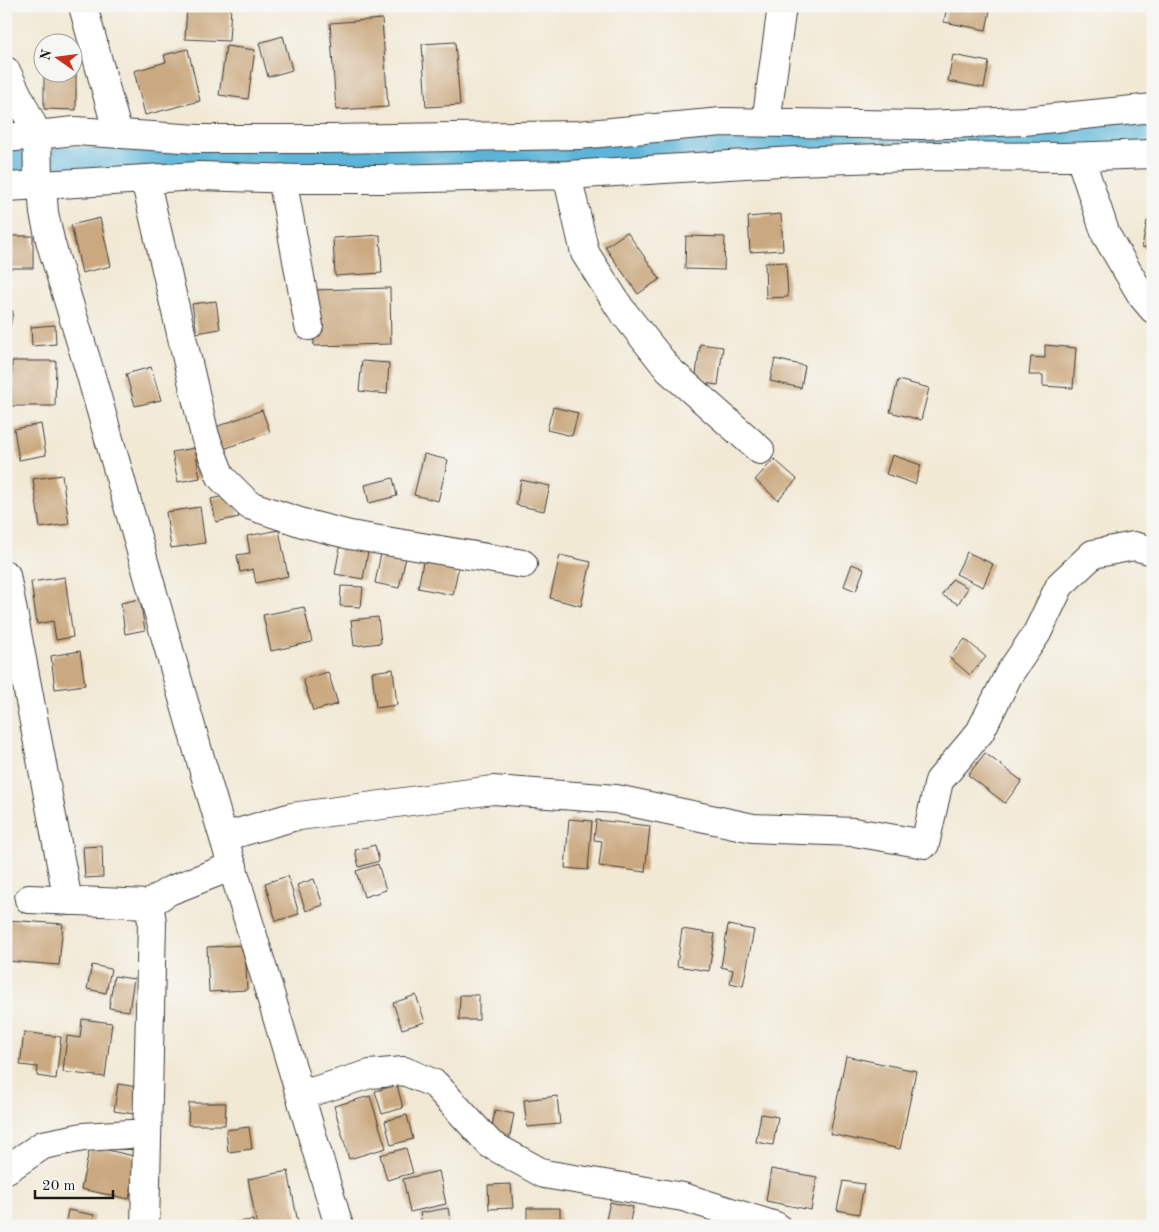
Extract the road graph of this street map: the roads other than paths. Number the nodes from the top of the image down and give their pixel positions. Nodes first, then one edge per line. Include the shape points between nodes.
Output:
1 (83, 6) edge
2 (782, 6) edge
3 (6, 71) edge
4 (1153, 108) edge
5 (766, 123) junction
6 (118, 134) junction
7 (6, 138) edge
8 (37, 142) junction
9 (1153, 154) edge
10 (1080, 157) junction
11 (567, 175) junction
12 (145, 179) junction
13 (40, 182) junction
14 (6, 187) edge
15 (285, 195) junction
16 (1153, 309) edge
17 (309, 326) dead end
18 (760, 450) dead end
19 (1153, 551) edge
20 (523, 564) dead end
21 (6, 575) edge
22 (224, 837) junction
23 (233, 866) junction
24 (29, 899) dead end
25 (68, 901) junction
26 (149, 904) junction
27 (301, 1095) junction
28 (147, 1133) junction
29 (7, 1168) edge
30 (145, 1226) edge
31 (339, 1226) edge
32 (776, 1226) edge

1 - 6 street
2 - 5 street
3 - 8 street
4 - 5 street via 1024,121 922,125
5 - 6 street via 722,122 578,135 198,139
6 - 8 street via 75,131
7 - 8 street
8 - 13 street
9 - 10 street
10 - 11 street via 936,156
10 - 16 street via 1106,236
11 - 15 street via 384,179
11 - 18 street via 585,253 620,308 669,370
12 - 13 street
12 - 15 street via 231,177
12 - 20 street via 205,436 222,477 250,505 304,523 350,535
13 - 14 street
13 - 22 street via 51,244
15 - 17 street
19 - 22 street via 1134,546 1093,554 1060,585 1037,633 1009,674 980,732 939,781 925,844 854,832 753,828 616,799 493,790 292,817
21 - 25 street
22 - 23 street
23 - 26 street via 169,891
23 - 27 street
24 - 25 street
25 - 26 street
26 - 28 street via 152,922
27 - 31 street
27 - 32 street via 370,1074 404,1070 435,1084 490,1144 544,1174 683,1197
28 - 29 street via 83,1137 42,1145
28 - 30 street

